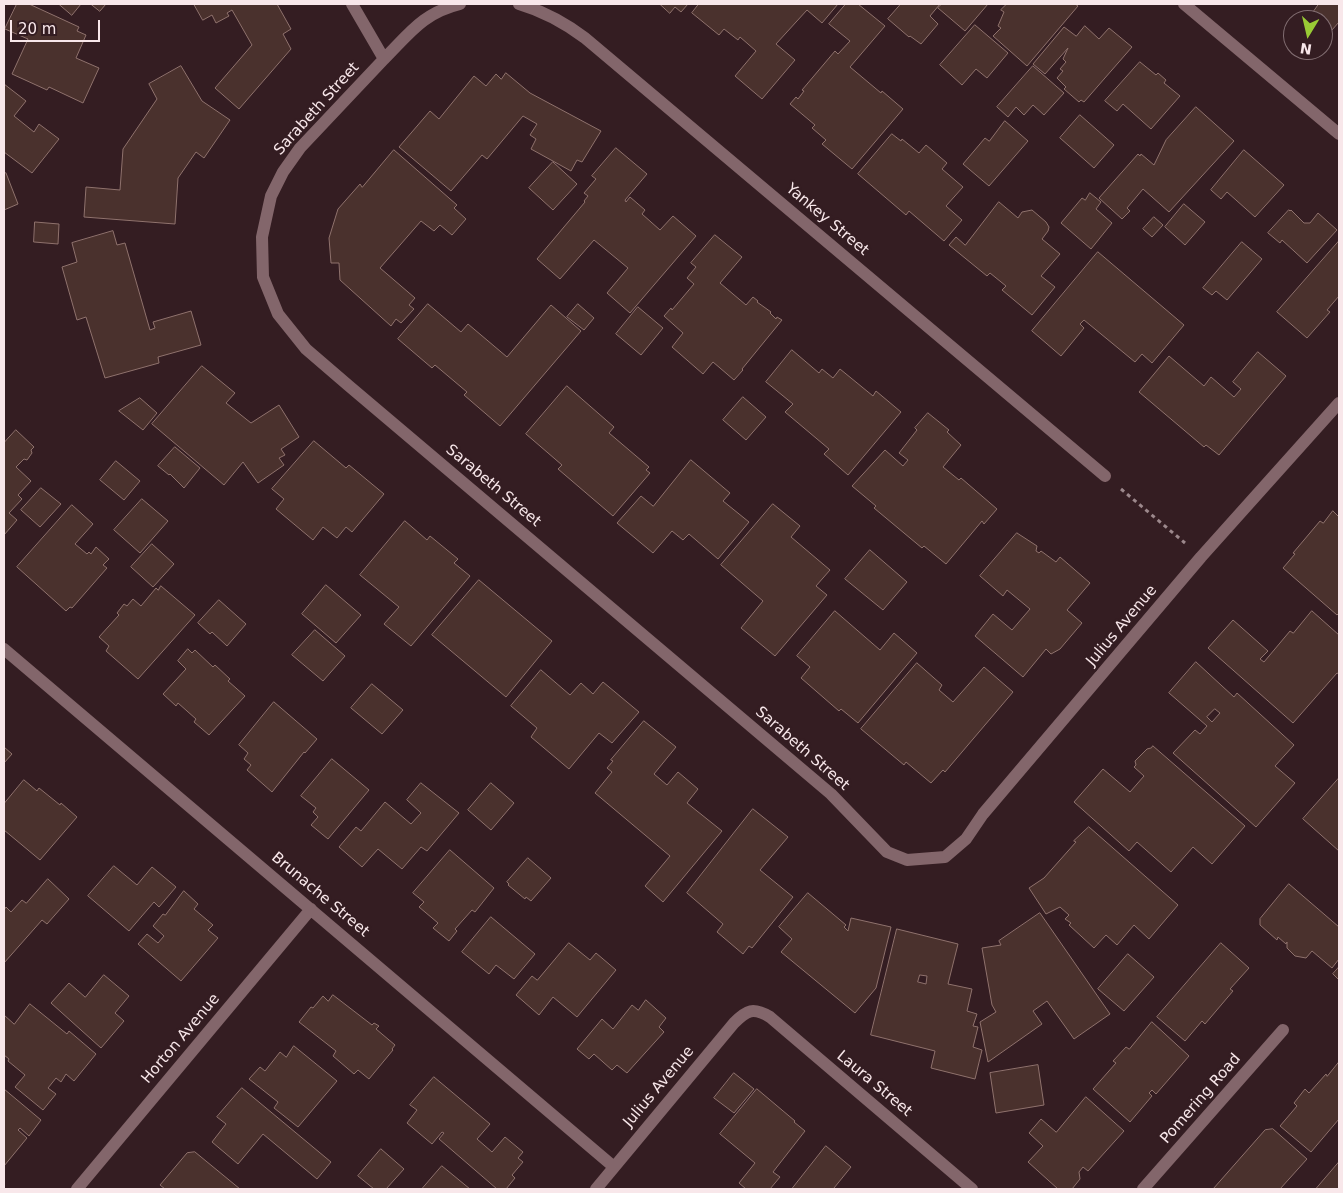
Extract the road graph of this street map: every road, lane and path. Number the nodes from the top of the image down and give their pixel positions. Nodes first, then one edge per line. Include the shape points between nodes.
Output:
1 (352, 4) edge
2 (460, 4) edge
3 (519, 4) edge
4 (1184, 4) edge
5 (384, 59) junction
6 (1339, 134) edge
7 (1339, 403) edge
8 (1105, 476) joint
9 (1202, 557) junction
10 (4, 649) edge
11 (926, 859) joint
12 (311, 910) junction
13 (751, 1010) joint
14 (1283, 1030) dead end
15 (614, 1167) junction
16 (77, 1189) edge
17 (596, 1189) edge
18 (972, 1189) edge
19 (1143, 1189) edge

1 - 5 street
2 - 5 street via 442,8 423,20
3 - 8 street, Yankey Street via 568,25 585,38
4 - 6 street
5 - 11 street, Sarabeth Street via 300,148 271,196 262,237 263,277 278,314 306,349 831,794 887,852 908,860
7 - 9 street, Julius Avenue
8 - 9 path
9 - 11 street, Julius Avenue via 966,839 945,857
10 - 12 street, Brunache Street
12 - 15 street, Brunache Street
12 - 16 street, Horton Avenue
13 - 15 street, Julius Avenue via 734,1023
13 - 18 street, Laura Street via 770,1016
14 - 19 street, Pomering Road
15 - 17 street, Julius Avenue

